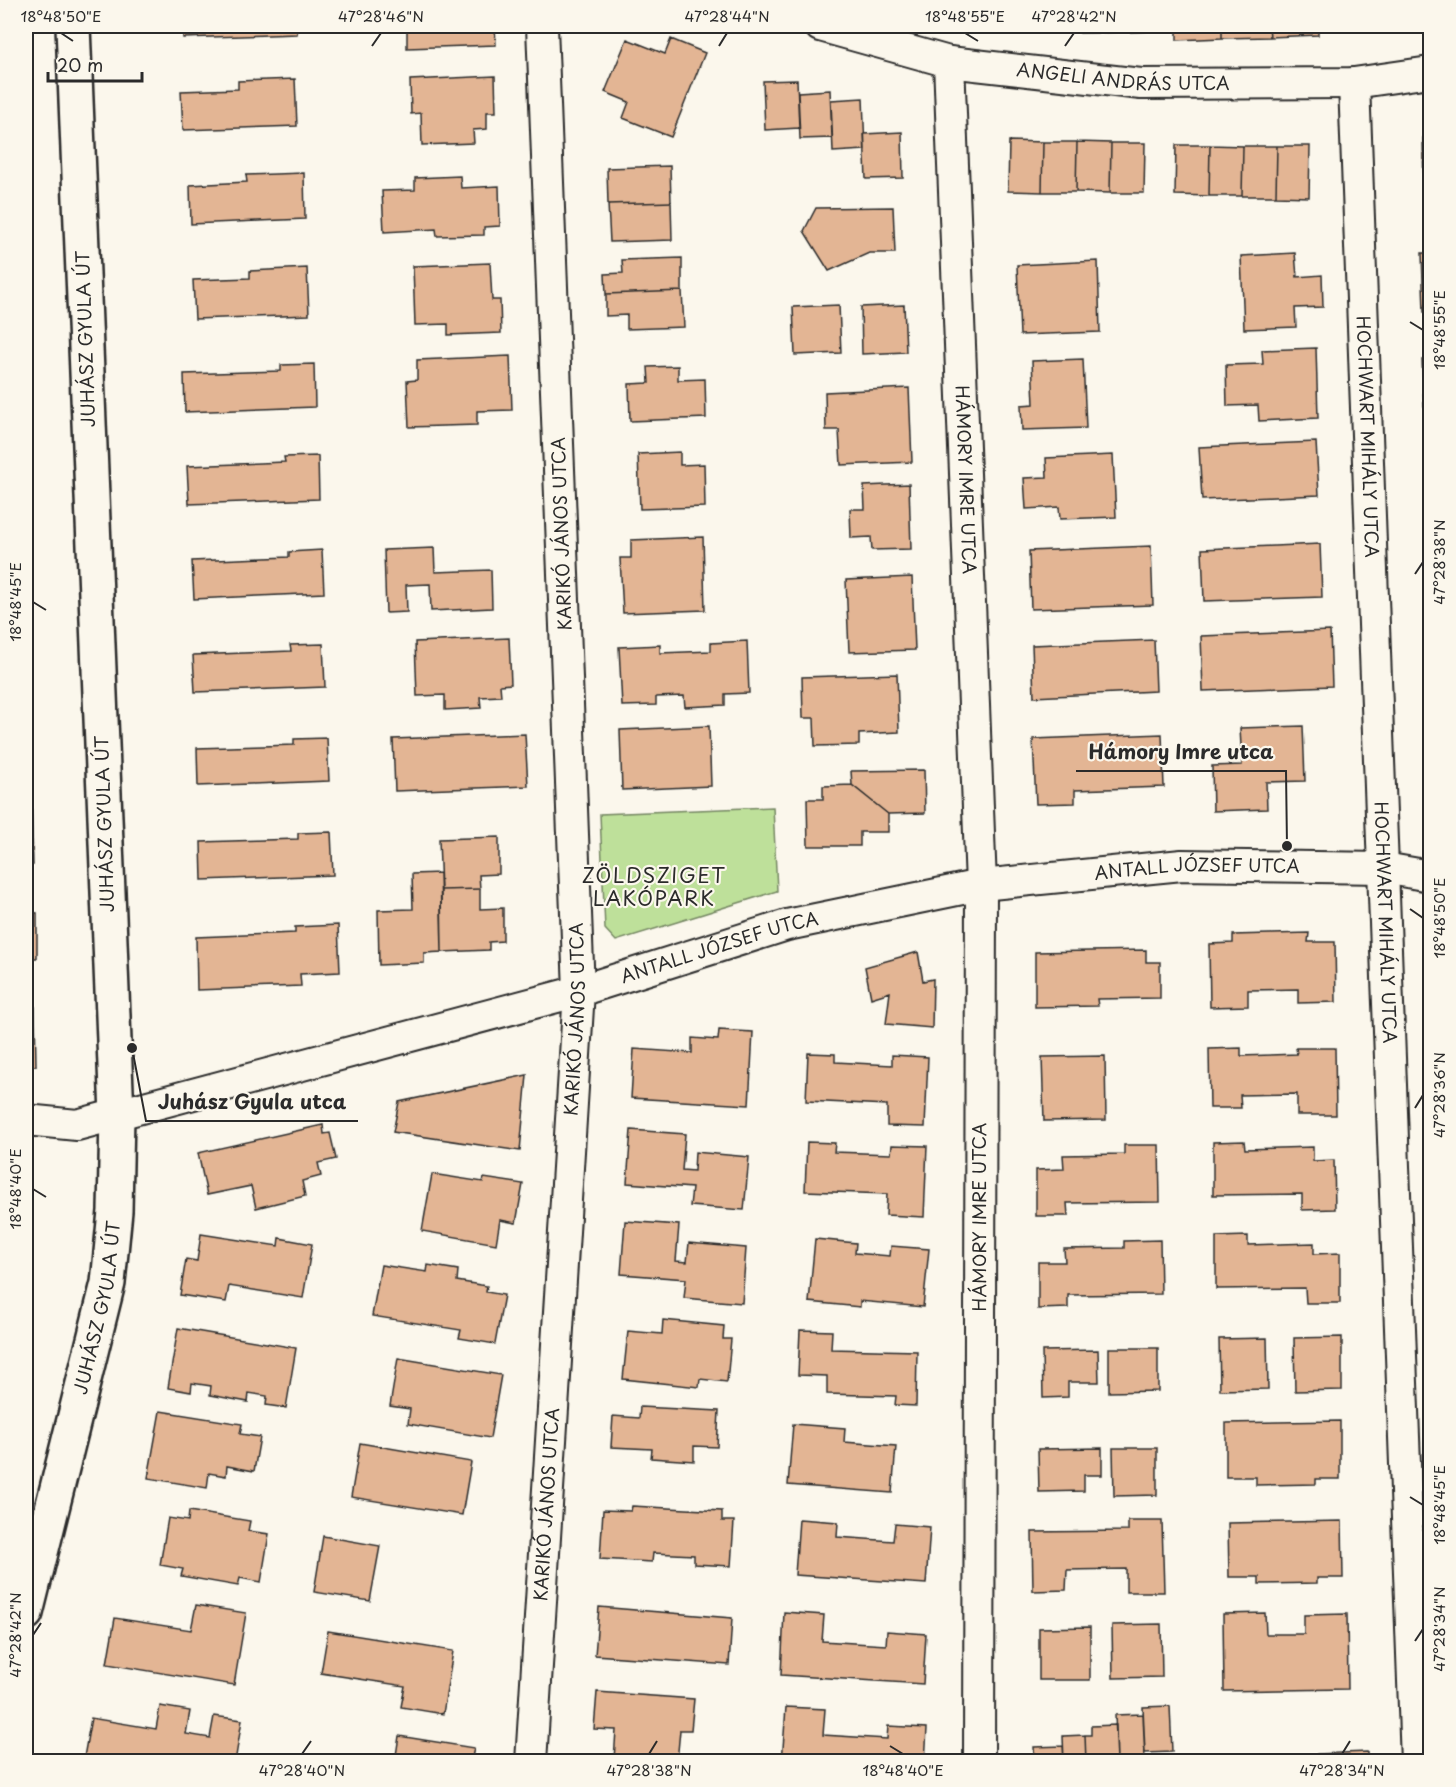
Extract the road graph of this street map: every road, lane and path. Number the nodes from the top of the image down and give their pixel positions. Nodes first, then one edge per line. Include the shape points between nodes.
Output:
1 (73, 26) edge
2 (542, 26) edge
3 (820, 26) edge
4 (949, 62) junction
5 (1431, 72) edge
6 (1354, 83) junction
7 (1384, 868) junction
8 (1431, 876) edge
9 (981, 885) junction
10 (579, 991) junction
11 (117, 1114) junction
12 (26, 1120) edge
13 (26, 1613) edge
14 (531, 1761) edge
15 (980, 1761) edge
16 (1416, 1761) edge

1 - 11 street, JUHÁSZ GYULA ÚT
2 - 10 street, KARIKÓ JÁNOS UTCA
3 - 4 street, ANGELI ANDRÁS UTCA
4 - 6 street, ANGELI ANDRÁS UTCA via 1141,84
4 - 9 street, HÁMORY IMRE UTCA
5 - 6 street, ANGELI ANDRÁS UTCA
6 - 7 street, HOCHWART MIHÁLY UTCA
7 - 8 street, ANTALL JÓZSEF UTCA
7 - 9 street, ANTALL JÓZSEF UTCA via 1182,865
7 - 16 street, HOCHWART MIHÁLY UTCA
9 - 10 street, ANTALL JÓZSEF UTCA via 787,925
9 - 15 street, HÁMORY IMRE UTCA
10 - 11 street, ANTALL JÓZSEF UTCA
10 - 14 street, KARIKÓ JÁNOS UTCA
11 - 12 street, ANTALL JÓZSEF UTCA via 77,1125
11 - 13 street, JUHÁSZ GYULA ÚT via 115,1211 108,1283

